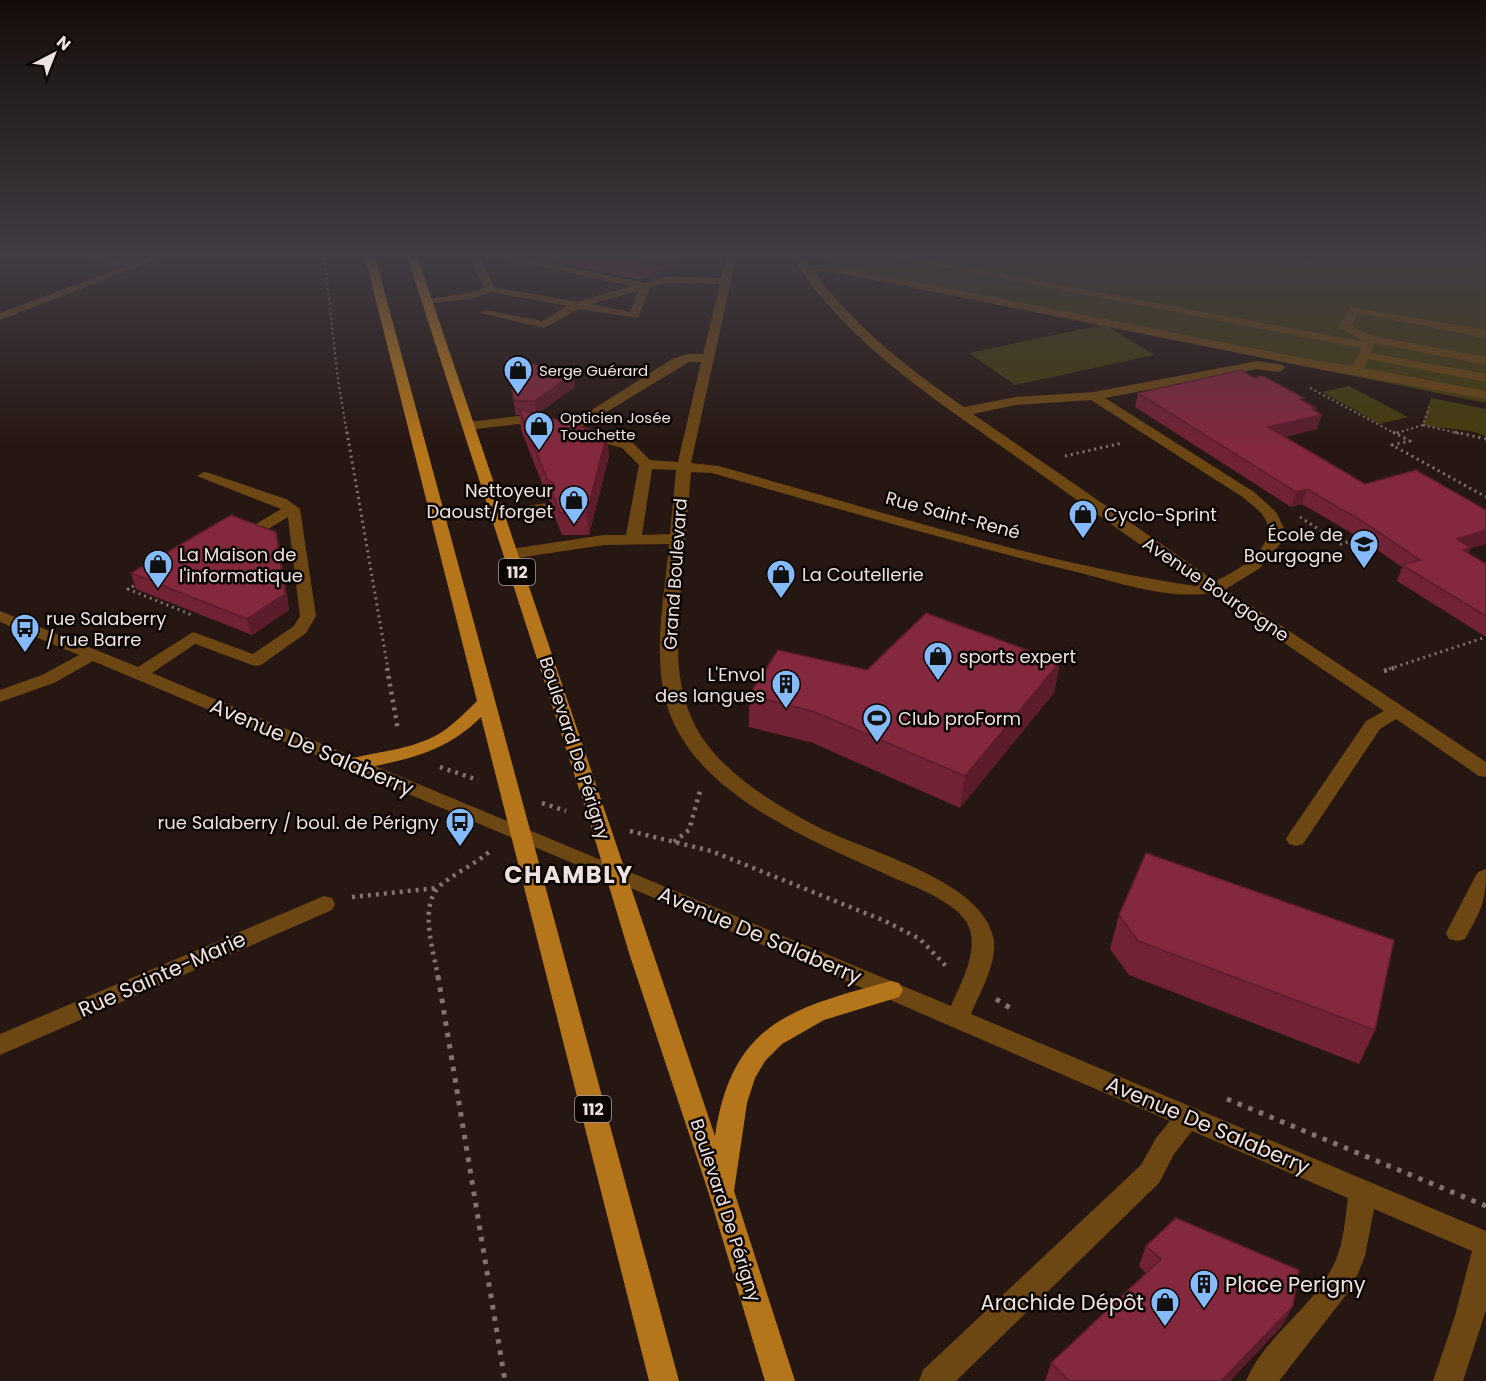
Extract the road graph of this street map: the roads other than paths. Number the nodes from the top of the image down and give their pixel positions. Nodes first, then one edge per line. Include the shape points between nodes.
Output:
1 (386, 317) edge
2 (432, 317) edge
3 (507, 317) edge
4 (556, 317) edge
5 (716, 317) edge
6 (848, 317) edge
7 (1078, 317) edge
8 (1212, 317) edge
9 (1350, 317) edge
10 (1415, 317) edge
11 (1486, 334) edge
12 (1367, 347) junction
13 (707, 358) junction
14 (1486, 361) edge
15 (1301, 362) junction
16 (1357, 370) junction
17 (1486, 378) edge
18 (1486, 395) edge
19 (1094, 396) junction
20 (961, 412) junction
21 (468, 426) junction
22 (569, 429) junction
23 (646, 464) junction
24 (684, 465) junction
25 (204, 476) dead end
26 (547, 507) edge
27 (292, 508) junction
28 (497, 514) junction
29 (253, 532) edge
30 (676, 539) junction
31 (633, 540) junction
32 (511, 554) junction
33 (1214, 588) junction
34 (0, 616) edge
35 (92, 655) junction
36 (139, 674) junction
37 (0, 696) edge
38 (488, 701) junction
39 (1397, 711) junction
40 (352, 765) junction
41 (1486, 771) edge
42 (523, 836) junction
43 (1296, 839) dead end
44 (616, 873) junction
45 (1486, 877) edge
46 (324, 903) dead end
47 (1457, 933) dead end
48 (891, 990) junction
49 (958, 1018) junction
50 (0, 1045) edge
51 (1188, 1117) junction
52 (1363, 1191) junction
53 (722, 1194) junction
54 (1486, 1244) edge
55 (1486, 1250) edge
56 (664, 1381) edge
57 (780, 1381) edge
58 (934, 1381) edge
59 (1261, 1381) edge
60 (1448, 1381) edge

1 - 38 main road, 112
2 - 21 main road, Boulevard De Périgny / 112
3 - 4 street via 544,325
5 - 13 street, Grand Boulevard
6 - 20 street, Avenue Bourgogne via 879,348
7 - 15 street
8 - 12 street
9 - 12 street via 1345,327
10 - 11 street
12 - 14 street
12 - 16 street
12 - 17 street
13 - 22 street via 676,362
13 - 24 street, Grand Boulevard
15 - 16 street
15 - 19 street via 1286,369 1257,365
16 - 18 street
19 - 20 street via 1016,401
19 - 33 street via 1249,495 1269,512 1276,528 1272,544 1254,565
20 - 33 street, Avenue Bourgogne
21 - 22 street via 531,420
21 - 28 main road, Boulevard De Périgny / 112
22 - 23 street via 627,445
23 - 24 street, Rue Saint-René
23 - 31 street
24 - 30 street, Grand Boulevard
24 - 33 street, Rue Saint-René via 724,472 1142,583 1190,591
25 - 27 street
26 - 28 street
27 - 29 street
27 - 36 street via 309,610 300,629 255,661 193,637
28 - 32 main road, Boulevard De Périgny / 112
30 - 31 street
30 - 49 street, Grand Boulevard via 668,650 674,698 687,729 722,772 771,810 940,889 969,910 980,928 982,949 979,967
31 - 32 street
32 - 44 main road, Boulevard De Périgny / 112
33 - 39 street, Avenue Bourgogne
34 - 35 street, Avenue De Salaberry
35 - 36 street, Avenue De Salaberry
35 - 37 street via 48,679
36 - 40 street, Avenue De Salaberry
38 - 40 main road via 445,738 409,752
38 - 42 main road, 112
39 - 41 street, Avenue Bourgogne
39 - 43 street via 1373,725
40 - 42 street, Avenue De Salaberry
42 - 44 street, Avenue De Salaberry
42 - 56 main road, 112
44 - 48 street, Avenue De Salaberry
44 - 53 main road, Boulevard De Périgny / 112
45 - 47 street
46 - 50 street, Rue Sainte-Marie
48 - 49 street, Avenue De Salaberry
48 - 53 main road via 802,1018 777,1032 758,1051 733,1105
49 - 51 street, Avenue De Salaberry
51 - 52 street, Avenue De Salaberry
51 - 58 street via 1165,1146 1150,1174
52 - 54 street, Avenue De Salaberry
52 - 59 street via 1352,1252 1343,1275 1278,1353
53 - 57 main road, Boulevard De Périgny / 112
55 - 60 street via 1470,1316

